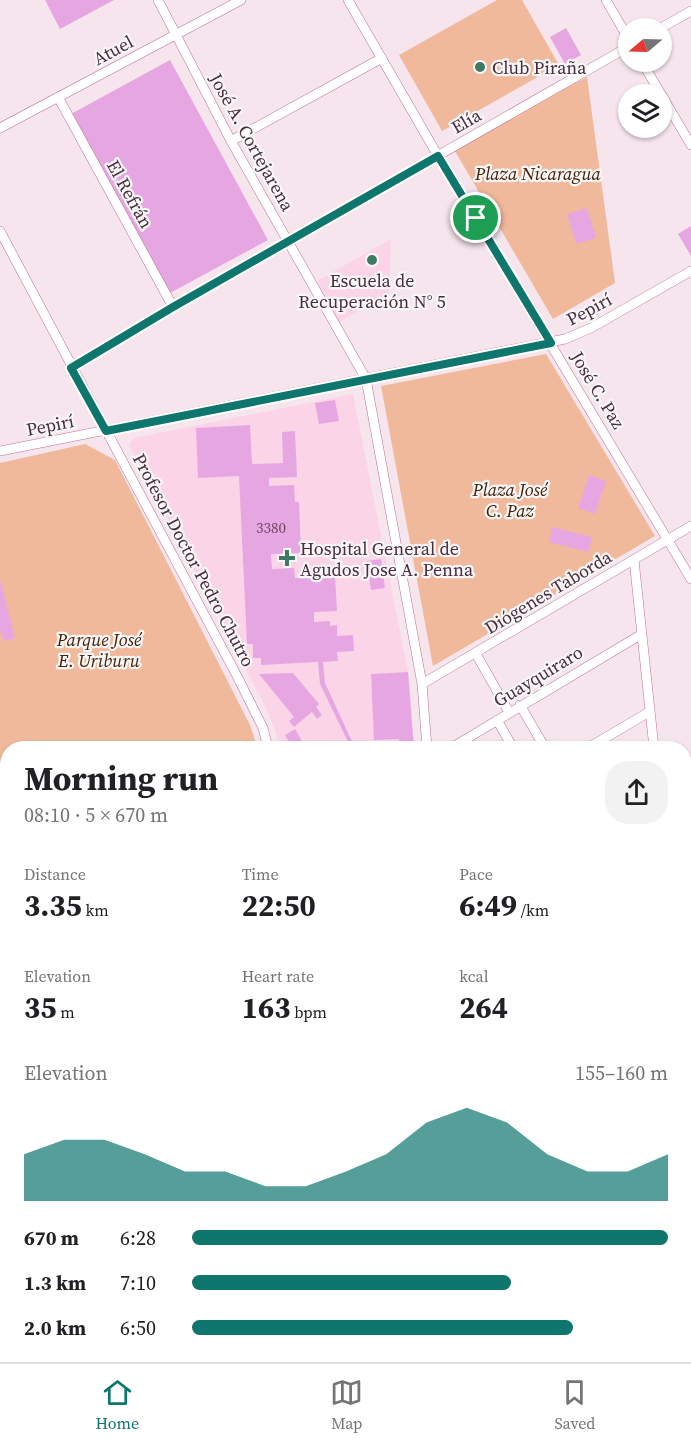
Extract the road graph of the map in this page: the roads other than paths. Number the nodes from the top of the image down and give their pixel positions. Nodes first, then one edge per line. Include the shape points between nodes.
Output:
1 (158, 0) edge
2 (241, 0) edge
3 (348, 0) edge
4 (606, 0) edge
5 (691, 11) edge
6 (618, 21) edge
7 (672, 22) edge
8 (176, 34) junction
9 (618, 53) edge
10 (382, 58) junction
11 (648, 72) edge
12 (58, 97) junction
13 (0, 128) edge
14 (231, 141) junction
15 (691, 145) edge
16 (438, 156) junction
17 (0, 231) edge
18 (288, 242) junction
19 (691, 271) edge
20 (173, 307) junction
21 (551, 343) junction
22 (71, 368) junction
23 (366, 379) junction
24 (106, 431) junction
25 (0, 451) edge
26 (691, 526) edge
27 (667, 539) junction
28 (634, 560) junction
29 (691, 579) edge
30 (642, 634) junction
31 (476, 654) junction
32 (422, 684) junction
33 (520, 705) junction
34 (509, 712) junction
35 (649, 712) junction
36 (497, 720) junction
37 (266, 741) edge
38 (426, 741) edge
39 (462, 741) edge
40 (509, 741) edge
41 (541, 741) edge
42 (600, 741) edge
43 (653, 741) edge

1 - 8 street, José A. Cortejarena
2 - 8 street, Atuel
3 - 10 street, José C. Paz
4 - 6 street
5 - 7 street
8 - 12 street, Atuel
8 - 14 street, José A. Cortejarena
9 - 16 street, Elía
10 - 14 street
10 - 16 street, José C. Paz
11 - 15 street
12 - 13 street, Atuel
12 - 20 street, El Refrán
14 - 18 street, José A. Cortejarena
16 - 18 street, Elía
16 - 21 street, José C. Paz
17 - 22 street, Profesor Doctor Pedro Chutro
18 - 20 street, Elía
18 - 23 street, José A. Cortejarena
19 - 21 street, Pepirí via 584,332
20 - 22 street, Elía
21 - 23 street, Pepirí
21 - 27 street, José C. Paz
22 - 24 street, Profesor Doctor Pedro Chutro
23 - 24 street, Pepirí
23 - 32 street, José A. Cortejarena
24 - 25 street, Pepirí
24 - 37 street, Profesor Doctor Pedro Chutro via 237,676
26 - 27 street, Diógenes Taborda
27 - 28 street, Diógenes Taborda
27 - 29 street, José C. Paz
28 - 30 street
28 - 31 street, Diógenes Taborda
30 - 33 street, Guayquiraro
30 - 35 street
31 - 32 street, Diógenes Taborda
31 - 34 street
32 - 38 street, José A. Cortejarena
33 - 34 street, Guayquiraro
33 - 41 street
34 - 36 street, Guayquiraro
35 - 42 street
35 - 43 street
36 - 39 street, Guayquiraro
36 - 40 street

